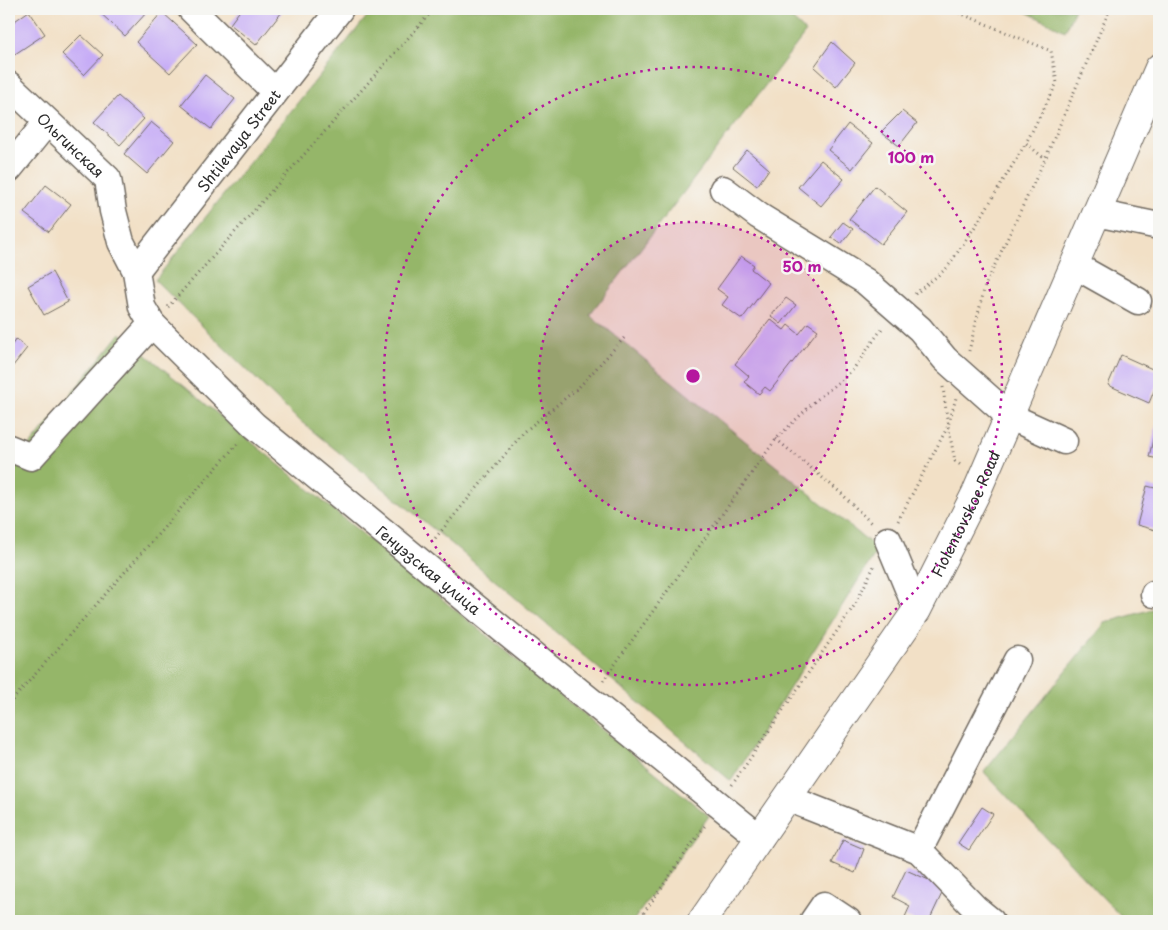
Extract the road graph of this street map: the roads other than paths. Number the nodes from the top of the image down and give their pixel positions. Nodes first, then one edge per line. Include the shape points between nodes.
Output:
1 (191, 9) edge
2 (340, 9) edge
3 (1159, 68) edge
4 (9, 85) edge
5 (274, 92) junction
6 (47, 122) junction
7 (9, 169) edge
8 (723, 189) dead end
9 (1096, 213) junction
10 (1159, 226) edge
11 (1074, 265) junction
12 (136, 271) junction
13 (1138, 301) dead end
14 (152, 324) junction
15 (1009, 416) junction
16 (1064, 441) dead end
17 (9, 448) edge
18 (888, 540) road end
19 (917, 610) junction
20 (1017, 660) dead end
21 (787, 798) junction
22 (760, 838) junction
23 (919, 850) junction
24 (702, 921) edge
25 (813, 921) edge
26 (848, 921) edge
27 (991, 921) edge

1 - 5 street
2 - 5 street, Shtilevaya Street
3 - 9 main road, Fiolentovskoe Road
4 - 6 street, Ольгинская
5 - 12 street, Shtilevaya Street
6 - 7 street
6 - 12 street, Ольгинская via 108,179 121,242
8 - 15 street via 759,216 866,281
9 - 10 street
9 - 11 main road, Fiolentovskoe Road
11 - 13 street
11 - 15 main road, Fiolentovskoe Road
12 - 14 street, Генуэзская улица via 142,307
14 - 17 street via 31,457
14 - 22 street, Генуэзская улица via 254,425
15 - 16 street
15 - 19 main road, Fiolentovskoe Road via 981,482
18 - 19 street
19 - 21 main road, Fiolentovskoe Road
20 - 23 street
21 - 22 main road, Fiolentovskoe Road
21 - 23 street
22 - 24 main road, Fiolentovskoe Road
23 - 27 street
25 - 26 street via 824,905

